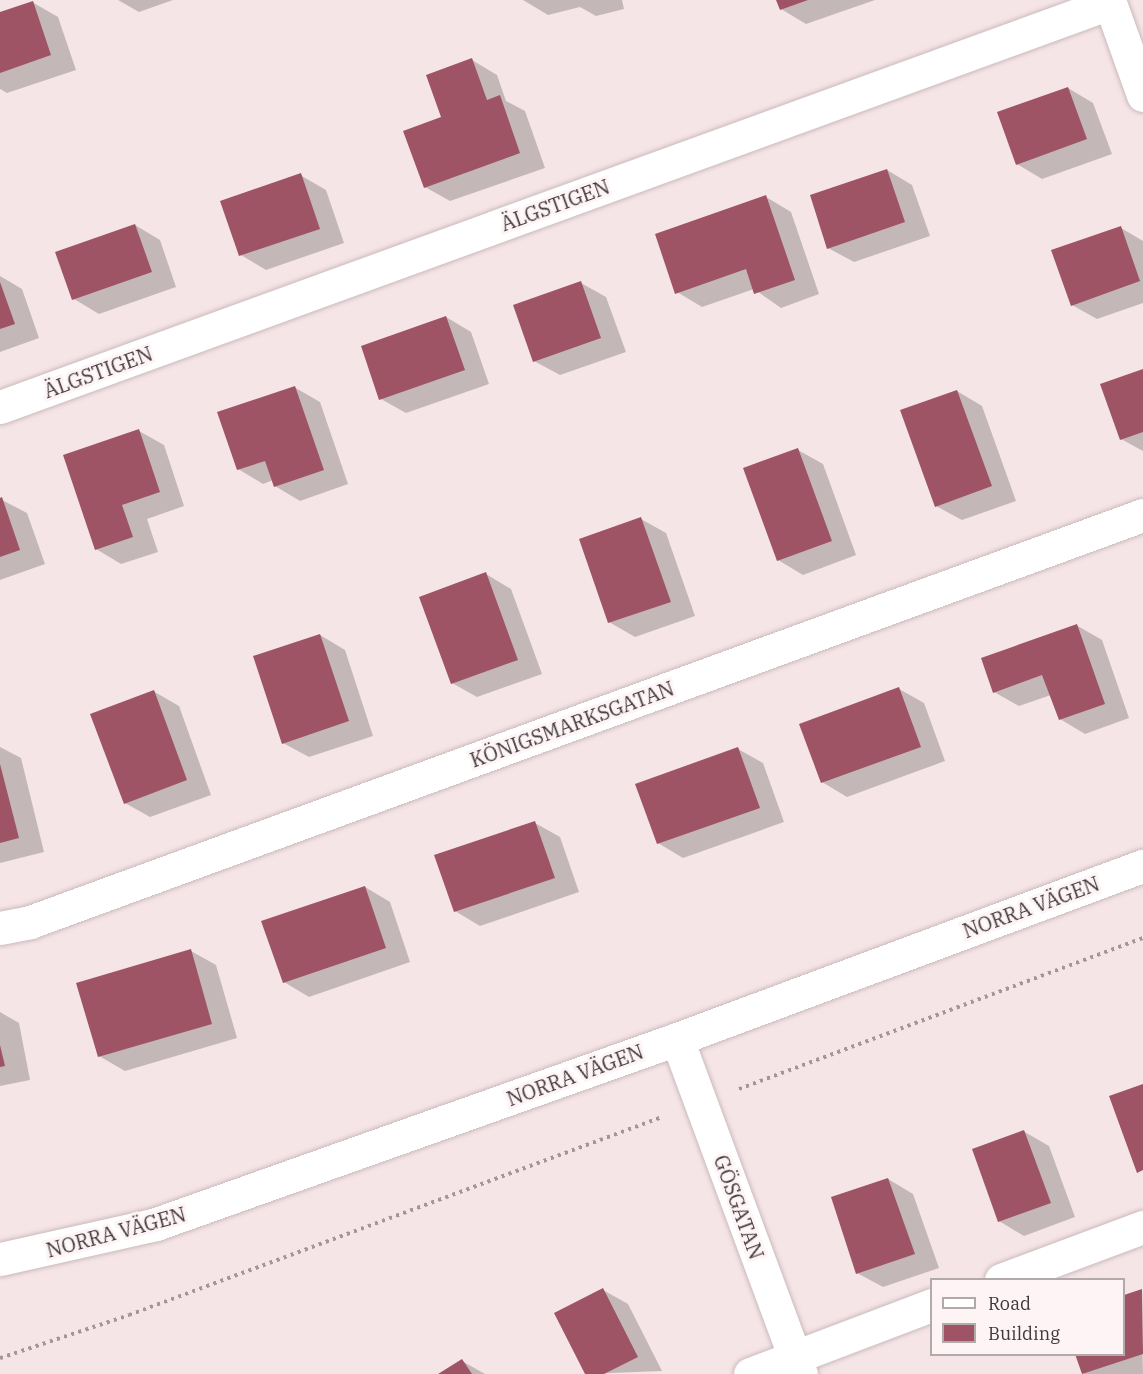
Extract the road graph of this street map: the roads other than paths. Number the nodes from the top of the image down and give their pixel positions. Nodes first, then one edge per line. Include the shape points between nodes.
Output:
1 (1109, 2) edge
2 (1143, 95) edge
3 (0, 407) edge
4 (1143, 516) edge
5 (1143, 866) edge
6 (0, 927) edge
7 (677, 1039) junction
8 (1143, 1227) edge
9 (0, 1259) edge
10 (1005, 1278) edge
11 (930, 1306) edge
12 (798, 1365) edge
13 (750, 1374) edge

1 - 2 street
1 - 3 street, ÄLGSTIGEN
4 - 6 street, KÖNIGSMARKSGATAN via 52,914
5 - 7 street, NORRA VÄGEN
7 - 9 street, NORRA VÄGEN via 156,1224
7 - 12 street, GÖSGATAN
8 - 10 street
11 - 12 street
12 - 13 street

